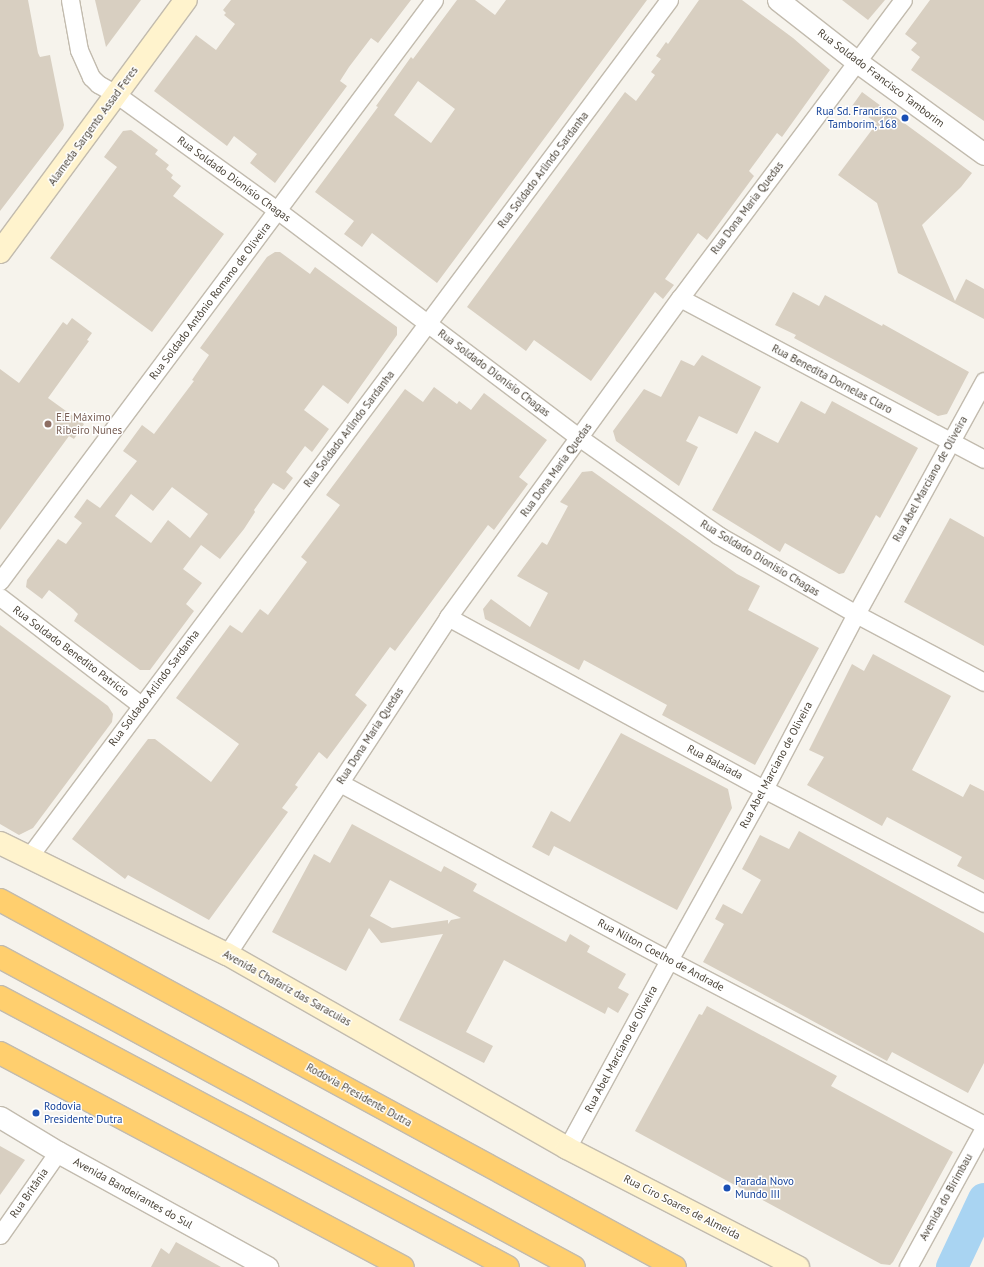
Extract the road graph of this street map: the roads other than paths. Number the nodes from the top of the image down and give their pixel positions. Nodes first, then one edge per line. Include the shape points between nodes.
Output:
1 (70, 0) edge
2 (186, 0) edge
3 (434, 0) edge
4 (669, 0) edge
5 (778, 0) edge
6 (903, 0) edge
7 (856, 61) junction
8 (116, 94) junction
9 (984, 154) edge
10 (277, 210) junction
11 (0, 252) edge
12 (680, 298) junction
13 (428, 324) junction
14 (984, 381) edge
15 (580, 438) junction
16 (950, 441) junction
17 (984, 459) edge
18 (0, 581) edge
19 (0, 597) edge
20 (856, 614) junction
21 (448, 617) junction
22 (984, 682) edge
23 (141, 704) junction
24 (340, 783) junction
25 (764, 789) junction
26 (0, 843) edge
27 (28, 858) junction
28 (0, 900) edge
29 (984, 903) edge
30 (227, 954) junction
31 (0, 957) edge
32 (669, 960) junction
33 (0, 997) edge
34 (0, 1053) edge
35 (0, 1117) edge
36 (984, 1126) edge
37 (567, 1148) junction
38 (58, 1152) junction
39 (0, 1235) edge
40 (267, 1267) edge
41 (403, 1267) edge
42 (508, 1267) edge
43 (574, 1267) edge
44 (675, 1267) edge
45 (798, 1267) edge
46 (908, 1267) edge

1 - 8 street, Rua Soldado Dionísio Chagas via 79,50 86,67 98,84
2 - 8 main road, Alameda Sargento Assad Feres
3 - 10 street, Rua Soldado Antônio Romano de Oliveira
4 - 13 street, Rua Soldado Arlindo Sardanha
5 - 7 street, Rua Soldado Francisco Tamborim
6 - 7 street, Rua Dona Maria Quedas
7 - 9 street, Rua Soldado Francisco Tamborim
7 - 12 street, Rua Dona Maria Quedas
8 - 10 street, Rua Soldado Dionísio Chagas
8 - 11 main road, Alameda Sargento Assad Feres
10 - 13 street, Rua Soldado Dionísio Chagas
10 - 18 street, Rua Soldado Antônio Romano de Oliveira
12 - 15 street, Rua Dona Maria Quedas
12 - 16 street, Rua Benedita Dornelas Claro
13 - 15 street, Rua Soldado Dionísio Chagas
13 - 23 street, Rua Soldado Arlindo Sardanha
14 - 16 street, Rua Abel Marciano de Oliveira
15 - 20 street, Rua Soldado Dionísio Chagas via 718,535
15 - 21 street, Rua Dona Maria Quedas
16 - 17 street, Rua Benedita Dornelas Claro
16 - 20 street, Rua Abel Marciano de Oliveira
19 - 23 street, Rua Soldado Benedito Patrício
20 - 22 street, Rua Soldado Dionísio Chagas
20 - 25 street, Rua Abel Marciano de Oliveira
21 - 24 street, Rua Dona Maria Quedas
21 - 25 street, Rua Balaiada
23 - 27 street, Rua Soldado Arlindo Sardanha
24 - 30 street, Rua Dona Maria Quedas
24 - 32 street, Rua Nílton Coelho de Andrade
25 - 29 street, Rua Balaiada
25 - 32 street, Rua Abel Marciano de Oliveira
26 - 27 main road, Avenida Chafariz das Saracuias
27 - 30 main road, Avenida Chafariz das Saracuias
28 - 44 highway, Rodovia Presidente Dutra
30 - 37 main road, Avenida Chafariz das Saracuias
31 - 43 highway
32 - 36 street, Rua Nílton Coelho de Andrade
32 - 37 street, Rua Abel Marciano de Oliveira
33 - 42 highway
34 - 41 highway
35 - 38 street, Avenida Bandeirantes do Sul
36 - 46 street, Avenida do Birimbau
37 - 45 main road, Rua Ciro Soares de Almeida
38 - 39 street, Rua Britânia
38 - 40 street, Avenida Bandeirantes do Sul

